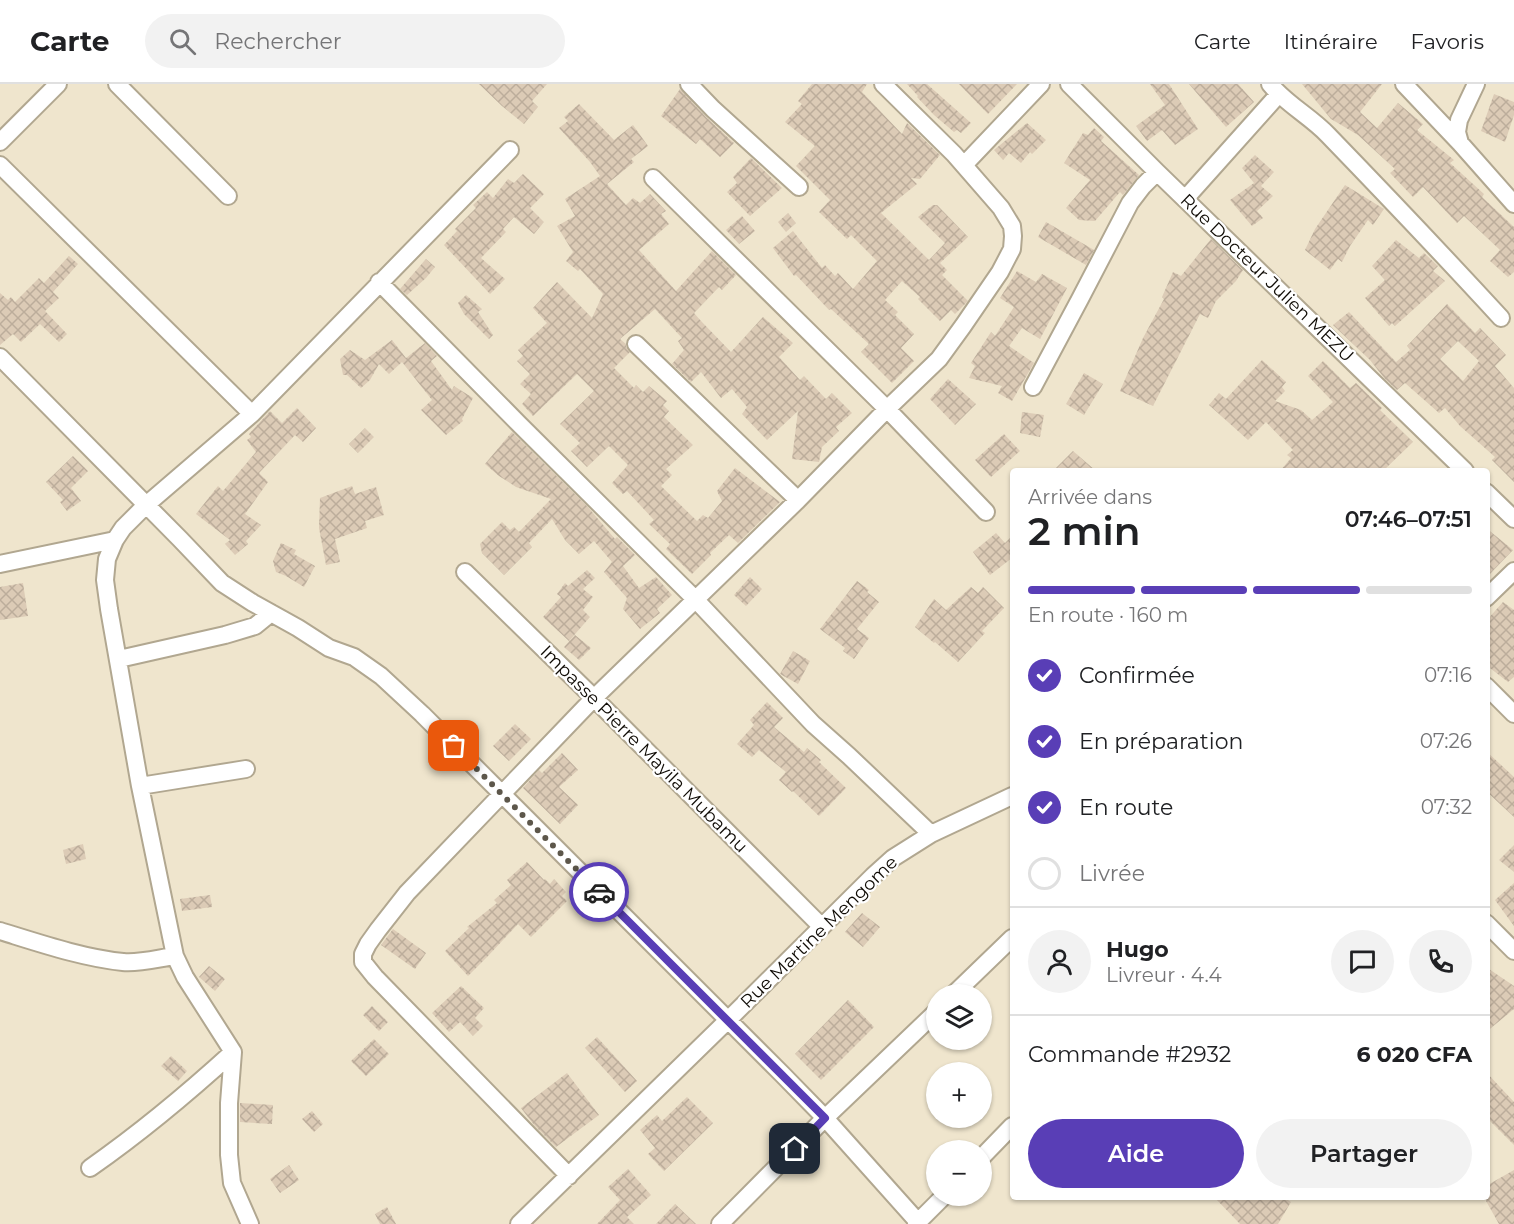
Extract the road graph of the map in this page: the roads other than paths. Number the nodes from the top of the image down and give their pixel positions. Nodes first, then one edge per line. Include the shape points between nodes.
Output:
1 (58, 84) edge
2 (117, 84) edge
3 (689, 84) edge
4 (883, 84) edge
5 (1041, 84) edge
6 (1069, 84) edge
7 (1404, 84) edge
8 (1476, 84) edge
9 (1274, 89) edge
10 (0, 142) edge
11 (1460, 143) junction
12 (510, 150) dead end
13 (0, 165) edge
14 (964, 165) junction
15 (1157, 172) junction
16 (653, 178) dead end
17 (799, 187) dead end
18 (228, 196) dead end
19 (1185, 199) junction
20 (1514, 204) edge
21 (379, 282) junction
22 (1501, 318) dead end
23 (636, 345) dead end
24 (0, 357) edge
25 (1032, 387) dead end
26 (887, 408) junction
27 (252, 414) junction
28 (1462, 468) edge
29 (1490, 496) edge
30 (798, 500) junction
31 (146, 505) junction
32 (986, 512) dead end
33 (1514, 519) edge
34 (115, 540) junction
35 (0, 564) edge
36 (1514, 571) edge
37 (465, 572) dead end
38 (1490, 594) edge
39 (695, 599) junction
40 (271, 613) junction
41 (119, 659) junction
42 (1490, 690) edge
43 (594, 698) junction
44 (1514, 714) edge
45 (246, 769) dead end
46 (140, 786) junction
47 (502, 794) junction
48 (1010, 797) edge
49 (931, 834) junction
50 (822, 927) junction
51 (1490, 927) edge
52 (0, 931) edge
53 (1010, 940) edge
54 (1514, 951) edge
55 (175, 956) junction
56 (964, 984) edge
57 (728, 1020) junction
58 (926, 1022) edge
59 (233, 1052) junction
60 (825, 1118) junction
61 (1010, 1128) edge
62 (992, 1147) edge
63 (90, 1168) dead end
64 (569, 1176) junction
65 (934, 1206) edge
66 (917, 1223) edge
67 (250, 1224) edge
68 (519, 1224) edge
69 (720, 1224) edge

1 - 10 street
2 - 18 street
3 - 17 street
4 - 14 street
5 - 14 street
6 - 15 street, Rue Docteur Julien MEZU
7 - 11 street
8 - 11 street via 1459,120
9 - 19 street
9 - 22 street via 1325,132
11 - 20 street
12 - 21 street
13 - 27 street
14 - 26 street via 1012,226 1012,249 979,305 939,359
15 - 19 street, Rue Docteur Julien MEZU
15 - 25 street via 1130,203
16 - 26 street
19 - 28 street, Rue Docteur Julien MEZU
21 - 27 street
21 - 39 street
23 - 30 street
24 - 31 street
26 - 30 street
26 - 32 street
27 - 31 street
29 - 33 street
30 - 39 street
31 - 34 street
31 - 40 street via 222,583
34 - 35 street
34 - 41 street via 107,559 105,580
36 - 38 street
37 - 43 street, Impasse Pierre Mayila Mubamu
39 - 43 street
39 - 49 street via 813,724
40 - 41 street via 255,626 225,636
40 - 47 street via 329,648 354,657 381,676
41 - 46 street
42 - 44 street
43 - 47 street
43 - 50 street, Impasse Pierre Mayila Mubamu
45 - 46 street
46 - 55 street
47 - 57 street
47 - 64 street via 406,893 368,944 362,959 375,977
48 - 49 street, Rue Martine Mengome
49 - 50 street, Rue Martine Mengome via 893,858
50 - 57 street, Rue Martine Mengome
51 - 54 street
52 - 55 street via 126,963
53 - 56 street
55 - 59 street via 184,977
57 - 60 street
57 - 64 street, Rue Martine Mengome
58 - 60 street
59 - 63 street
59 - 67 street via 229,1155 232,1183
60 - 66 street
60 - 69 street
61 - 62 street
64 - 68 street, Rue Martine Mengome
65 - 66 street

